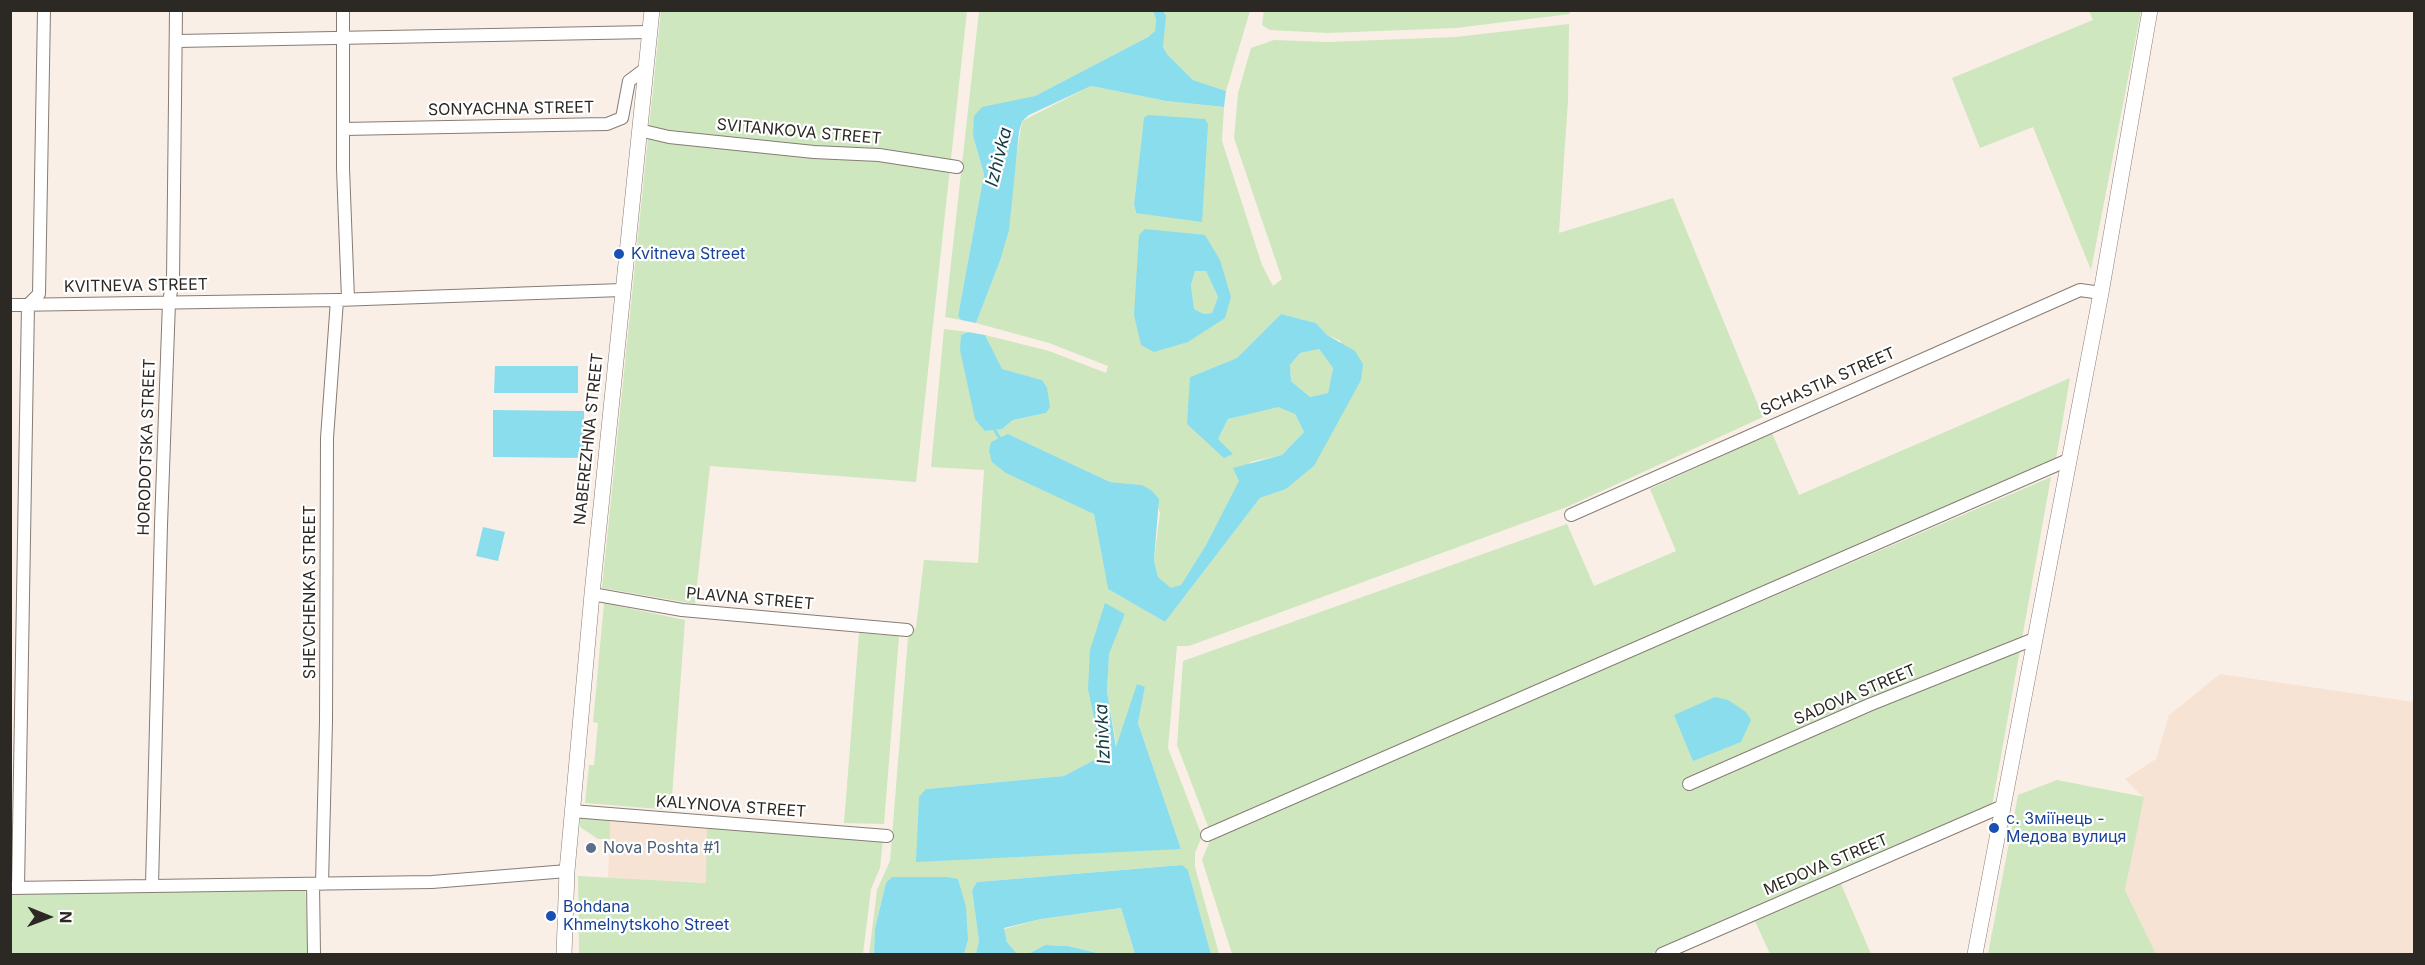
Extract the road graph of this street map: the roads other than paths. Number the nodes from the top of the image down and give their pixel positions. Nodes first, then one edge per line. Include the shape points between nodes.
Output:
1 (44, 10) edge
2 (176, 10) edge
3 (343, 10) edge
4 (652, 10) edge
5 (2150, 10) edge
6 (650, 32) junction
7 (342, 40) junction
8 (177, 41) junction
9 (645, 69) junction
10 (343, 129) junction
11 (639, 130) junction
12 (957, 167) dead end
13 (622, 290) junction
14 (2101, 293) junction
15 (342, 299) junction
16 (169, 302) junction
17 (10, 305) edge
18 (28, 305) junction
19 (2068, 459) junction
20 (1572, 514) dead end
21 (592, 594) junction
22 (907, 630) dead end
23 (2034, 639) junction
24 (1689, 784) dead end
25 (2003, 806) junction
26 (572, 811) junction
27 (888, 836) dead end
28 (1207, 836) dead end
29 (567, 870) junction
30 (317, 884) junction
31 (152, 885) junction
32 (14, 888) edge
33 (314, 954) edge
34 (564, 954) edge
35 (1662, 954) edge
36 (1975, 954) edge

1 - 18 street via 39,294
2 - 8 street, HORODOTSKA STREET
3 - 7 street, SHEVCHENKA STREET
4 - 6 street, NABEREZHNA STREET
5 - 14 street
6 - 7 street
6 - 9 street, NABEREZHNA STREET
7 - 8 street
7 - 10 street, SHEVCHENKA STREET
8 - 16 street, HORODOTSKA STREET via 173,280
9 - 10 street, SONYACHNA STREET via 629,81 622,118 607,123
9 - 11 street, NABEREZHNA STREET
10 - 15 street, SHEVCHENKA STREET
11 - 12 street, SVITANKOVA STREET via 669,137 879,155
11 - 13 street, NABEREZHNA STREET
13 - 15 street, KVITNEVA STREET
13 - 21 street, NABEREZHNA STREET
14 - 19 street
14 - 20 street, SCHASTIA STREET via 2080,290
15 - 16 street, KVITNEVA STREET
15 - 30 street, SHEVCHENKA STREET via 327,438 326,721
16 - 18 street, KVITNEVA STREET
16 - 31 street, HORODOTSKA STREET
17 - 18 street, KVITNEVA STREET
18 - 32 street
19 - 23 street
19 - 28 street
21 - 22 street, PLAVNA STREET via 682,610
21 - 26 street, NABEREZHNA STREET
23 - 24 street, SADOVA STREET via 1869,705
23 - 25 street
25 - 35 street, MEDOVA STREET
25 - 36 street
26 - 27 street, KALYNOVA STREET
26 - 29 street, NABEREZHNA STREET
29 - 30 street via 432,882
29 - 34 street, NABEREZHNA STREET
30 - 31 street
30 - 33 street, SHEVCHENKA STREET
31 - 32 street

